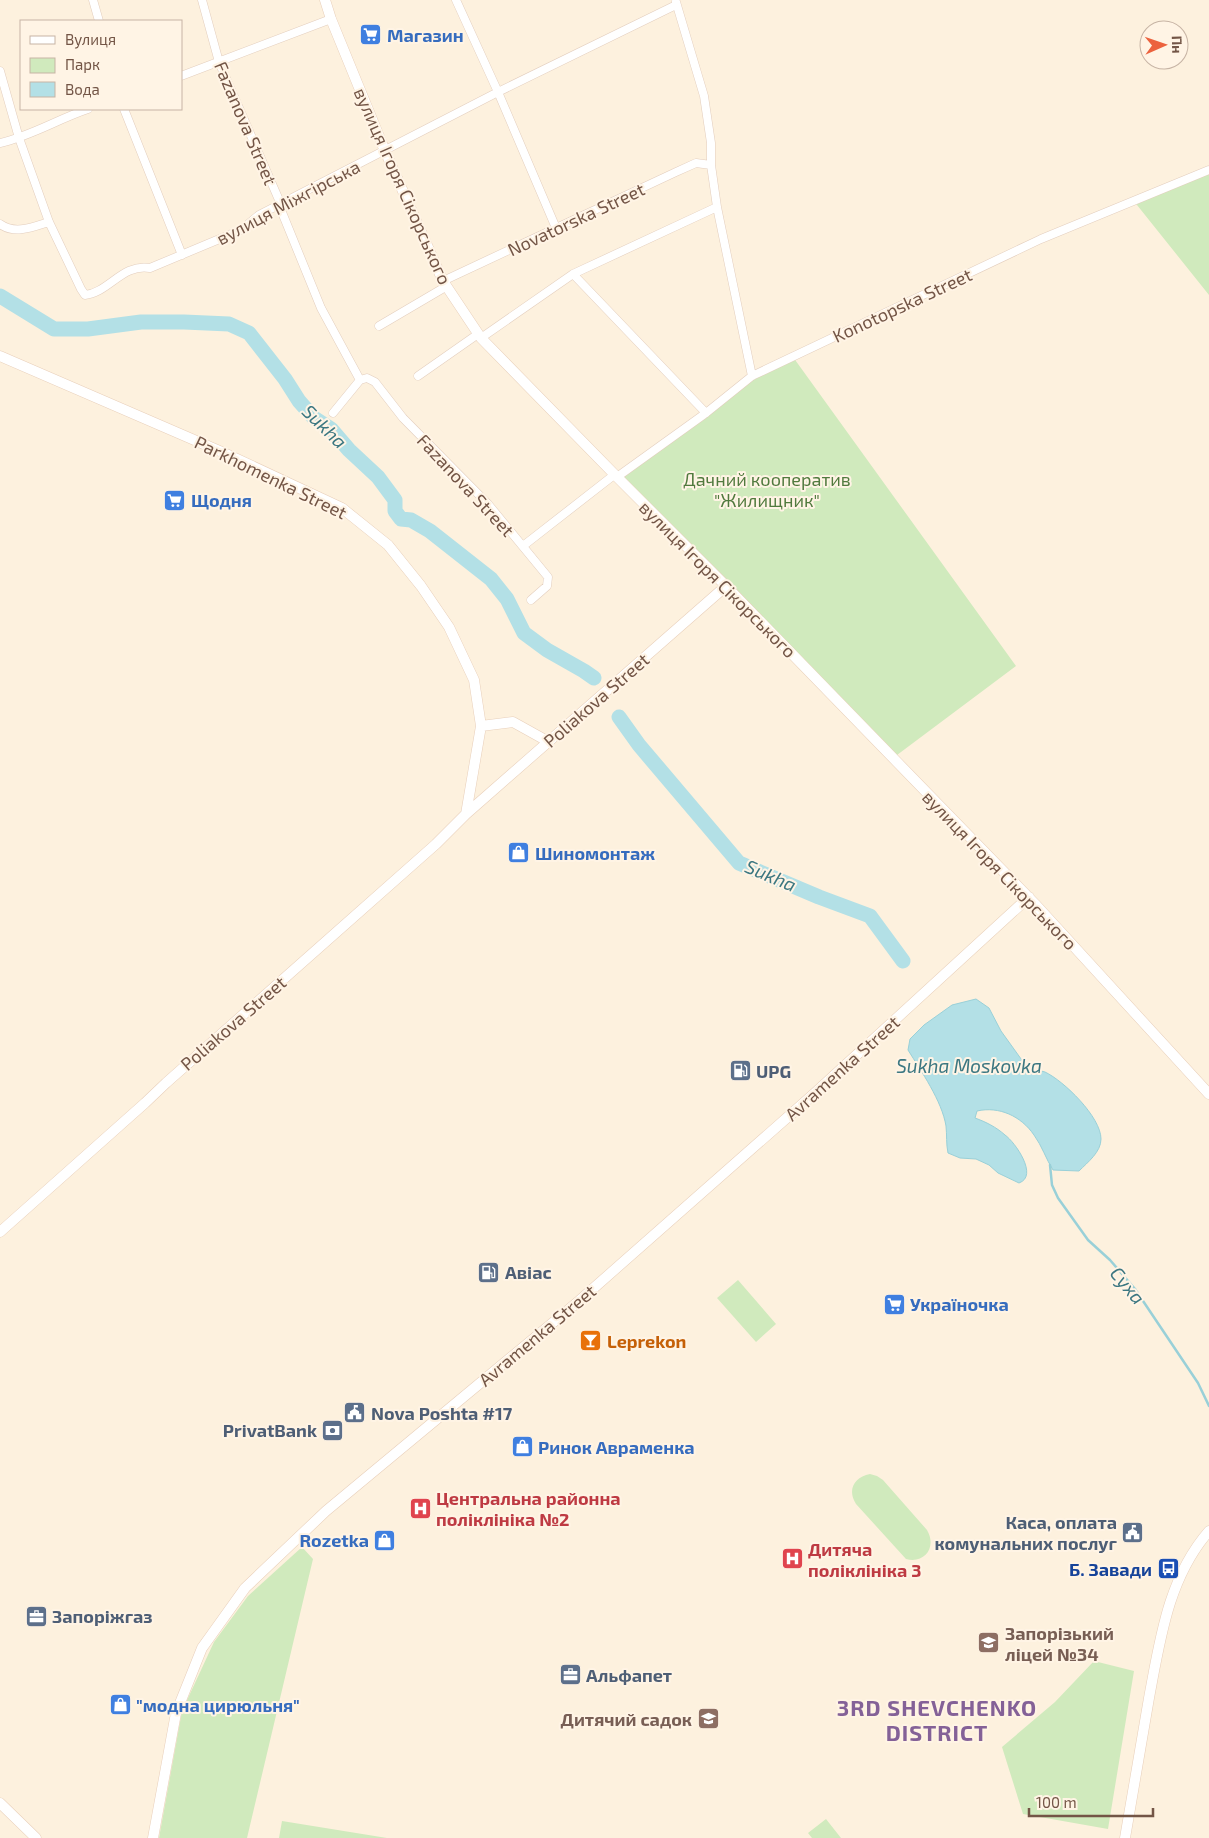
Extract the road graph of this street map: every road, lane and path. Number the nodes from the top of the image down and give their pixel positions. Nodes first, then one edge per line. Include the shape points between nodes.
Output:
1 (94, 0) edge
2 (202, 0) edge
3 (325, 0) edge
4 (456, 0) edge
5 (676, 3) edge
6 (331, 18) junction
7 (99, 20) edge
8 (219, 62) junction
9 (0, 71) edge
10 (182, 76) edge
11 (498, 92) junction
12 (85, 110) edge
13 (124, 110) edge
14 (19, 138) junction
15 (0, 142) edge
16 (385, 151) junction
17 (711, 166) junction
18 (1209, 170) edge
19 (279, 205) junction
20 (717, 207) junction
21 (49, 222) junction
22 (0, 224) edge
23 (556, 228) junction
24 (182, 255) junction
25 (573, 274) junction
26 (445, 284) junction
27 (380, 326) dead end
28 (480, 336) junction
29 (0, 356) edge
30 (418, 376) dead end
31 (752, 376) junction
32 (360, 380) junction
33 (333, 413) dead end
34 (706, 413) junction
35 (615, 476) junction
36 (523, 546) junction
37 (726, 586) junction
38 (531, 600) dead end
39 (481, 726) junction
40 (549, 742) junction
41 (466, 814) junction
42 (1029, 898) junction
43 (1209, 1094) edge
44 (0, 1232) edge
45 (1209, 1531) edge
46 (0, 1803) edge
47 (36, 1838) edge
48 (153, 1838) edge
49 (1125, 1838) edge

1 - 7 street
2 - 8 street, Fazanova Street
3 - 6 main road, вулиця Ігоря Сікорського
4 - 11 street
5 - 11 street, вулиця Міжгірська
5 - 17 street via 704,96
6 - 8 street
6 - 16 main road, вулиця Ігоря Сікорського
8 - 10 street
8 - 19 street, Fazanova Street
9 - 14 street
11 - 16 street, вулиця Міжгірська
11 - 23 street
12 - 14 street
13 - 24 street
14 - 15 street
14 - 21 street
16 - 19 street, вулиця Міжгірська
16 - 26 main road, вулиця Ігоря Сікорського
17 - 20 street
17 - 23 street, Novatorska Street via 689,166
18 - 31 street, Konotopska Street via 1041,239
19 - 24 street, вулиця Міжгірська via 260,214 241,230
19 - 32 street, Fazanova Street via 320,308
20 - 25 street
20 - 31 street
21 - 22 street via 19,230 6,229
21 - 24 street, вулиця Міжгірська via 85,295 93,294 140,266 150,268
23 - 26 street, Novatorska Street
25 - 28 street
25 - 34 street
26 - 27 street, Novatorska Street
26 - 28 main road, вулиця Ігоря Сікорського
28 - 30 street
28 - 35 main road, вулиця Ігоря Сікорського
29 - 39 main road, Parkhomenka Street via 342,508 388,545 449,627 474,680
31 - 34 street, Konotopska Street
32 - 33 street
32 - 36 street, Fazanova Street via 367,378 375,382 403,418 488,504
34 - 35 street, Konotopska Street
35 - 36 street, Konotopska Street
35 - 37 main road, вулиця Ігоря Сікорського
36 - 38 street, Fazanova Street via 548,577 547,586
37 - 40 main road, Poliakova Street
37 - 42 main road, вулиця Ігоря Сікорського
39 - 40 main road via 513,722
39 - 41 main road
40 - 41 main road, Poliakova Street
41 - 44 main road, Poliakova Street
42 - 43 main road, вулиця Ігоря Сікорського
42 - 48 main road, Avramenka Street via 815,1094 579,1301 326,1510 245,1588 202,1648 176,1713
45 - 49 main road via 1174,1589 1162,1632
46 - 47 main road

